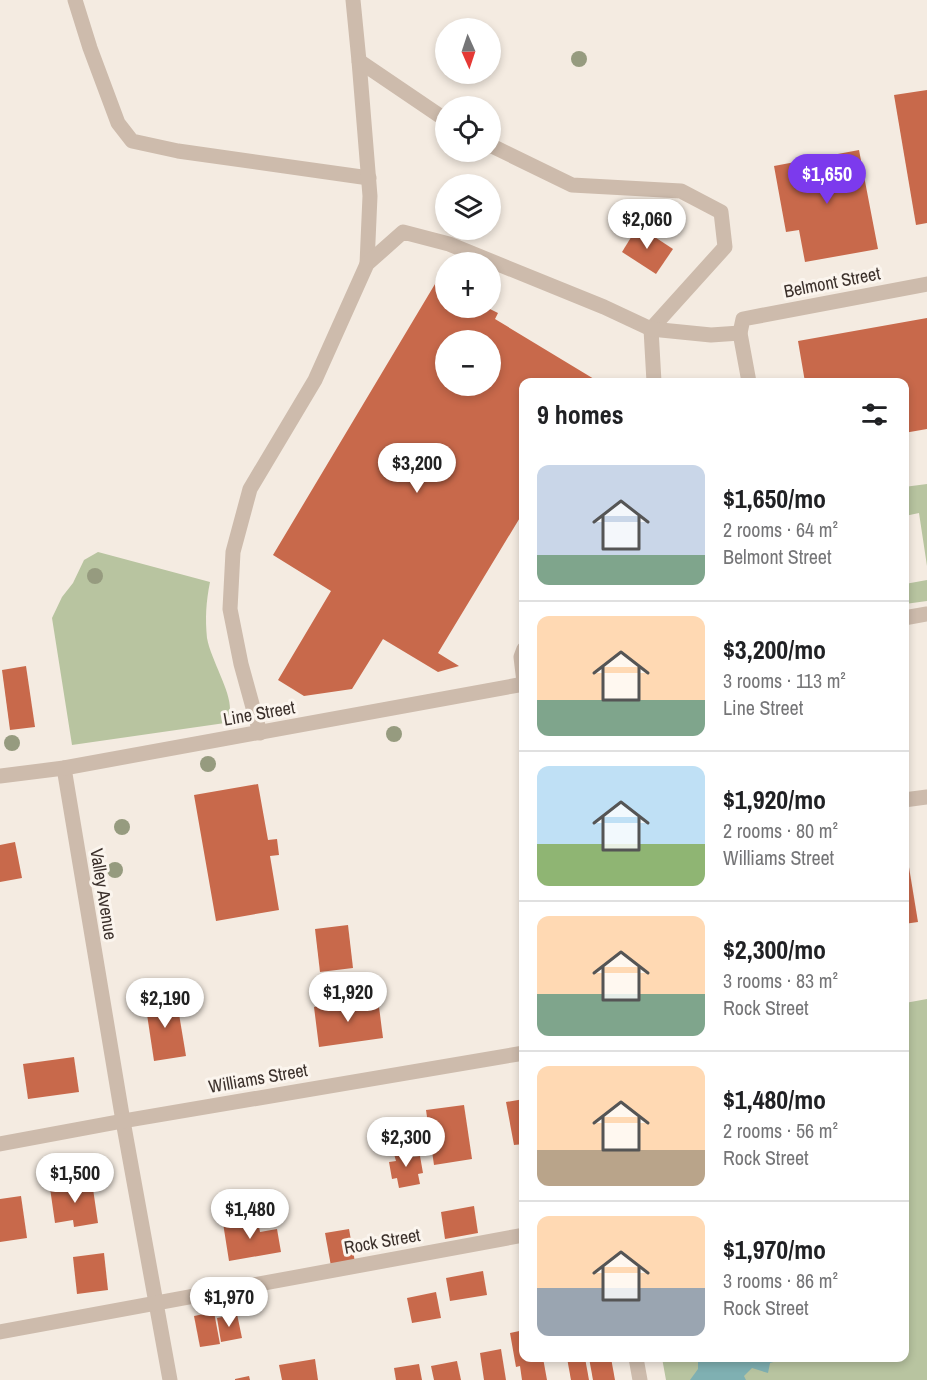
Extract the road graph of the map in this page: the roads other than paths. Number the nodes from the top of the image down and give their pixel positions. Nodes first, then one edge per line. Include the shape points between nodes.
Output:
1 (75, 0) edge
2 (353, 0) edge
3 (360, 61) junction
4 (435, 112) edge
5 (501, 150) edge
6 (369, 178) junction
7 (367, 264) junction
8 (927, 284) edge
9 (742, 326) junction
10 (651, 329) junction
11 (654, 378) edge
12 (748, 378) edge
13 (927, 614) edge
14 (909, 617) edge
15 (519, 684) edge
16 (260, 733) junction
17 (64, 768) junction
18 (0, 777) edge
19 (927, 797) edge
20 (909, 799) edge
21 (519, 1054) edge
22 (123, 1120) junction
23 (0, 1144) edge
24 (519, 1236) edge
25 (156, 1302) junction
26 (0, 1332) edge
27 (637, 1362) edge
28 (171, 1380) edge
29 (640, 1380) edge

1 - 6 street via 118,123 132,141
2 - 3 street
3 - 4 street
3 - 6 street
5 - 10 street via 572,185 681,191 721,212 725,247
6 - 7 street
7 - 10 street, Belmont Street via 403,232 449,244
7 - 16 street via 315,380 250,489 233,552 230,609
8 - 9 street, Belmont Street
9 - 10 street, Belmont Street via 711,335
9 - 12 street
10 - 11 street
13 - 14 street
15 - 16 street, Line Street
16 - 17 street, Line Street
17 - 18 street, Line Street
17 - 22 street, Valley Avenue
19 - 20 street
21 - 22 street, Williams Street
22 - 23 street, Williams Street
22 - 25 street, Valley Avenue
24 - 25 street, Rock Street
25 - 26 street, Rock Street
25 - 28 street, Valley Avenue
27 - 29 street

